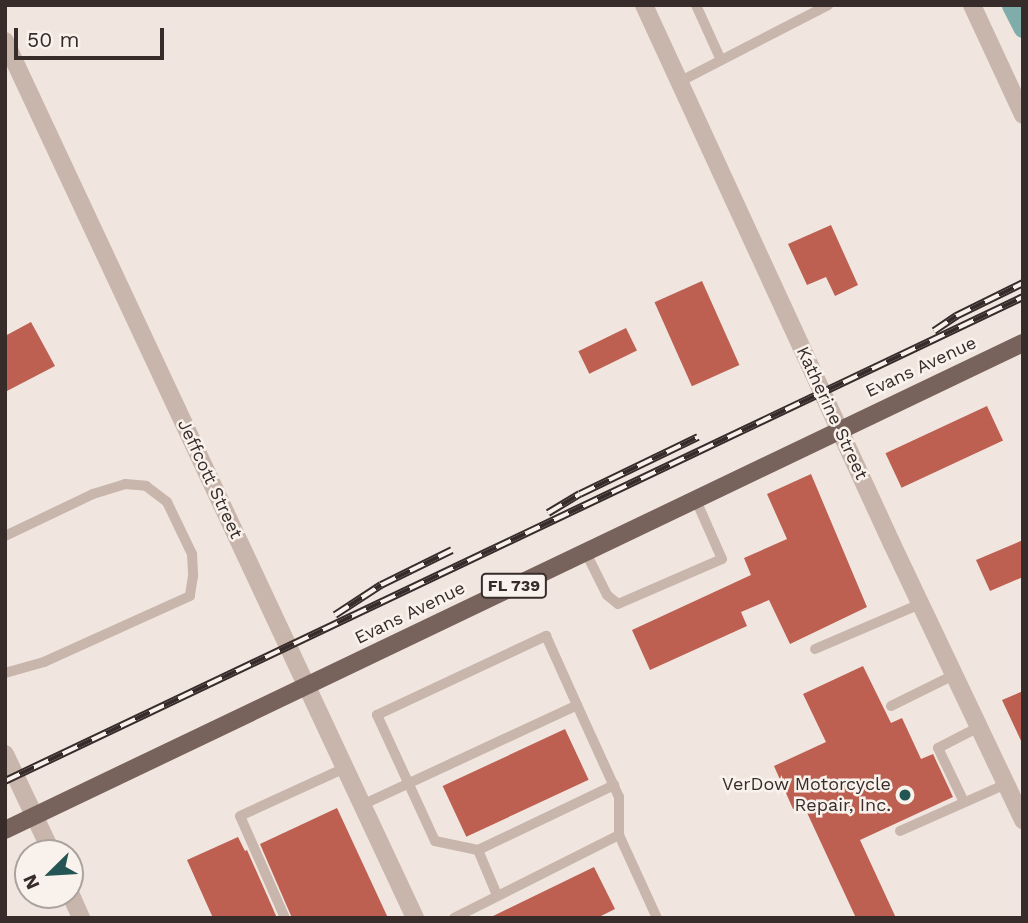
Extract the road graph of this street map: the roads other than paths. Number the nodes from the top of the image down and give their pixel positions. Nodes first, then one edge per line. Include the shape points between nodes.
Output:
1 (644, 5) edge
2 (696, 5) edge
3 (828, 5) edge
4 (972, 5) edge
5 (5, 41) edge
6 (721, 60) junction
7 (679, 82) junction
8 (1023, 115) edge
9 (1023, 343) edge
10 (839, 429) junction
11 (694, 498) junction
12 (5, 536) edge
13 (585, 550) junction
14 (920, 604) junction
15 (815, 649) dead end
16 (5, 673) edge
17 (954, 676) junction
18 (307, 687) junction
19 (577, 705) junction
20 (891, 706) dead end
21 (979, 727) junction
22 (5, 754) edge
23 (345, 768) junction
24 (409, 783) junction
25 (1006, 784) junction
26 (614, 785) junction
27 (964, 803) junction
28 (362, 805) junction
29 (35, 816) junction
30 (1023, 820) edge
31 (5, 830) edge
32 (900, 831) dead end
33 (619, 835) junction
34 (46, 839) edge
35 (478, 850) junction
36 (497, 895) junction
37 (285, 918) edge
38 (415, 918) edge
39 (454, 918) edge
40 (657, 918) edge

1 - 7 street, Katherine Street
2 - 6 lane
3 - 6 lane
4 - 8 street
5 - 18 street, Jeffcott Street
6 - 7 lane
7 - 10 street, Katherine Street
9 - 10 main road, Evans Avenue / FL 739
10 - 11 main road, Evans Avenue / FL 739
10 - 14 street, Katherine Street
11 - 13 main road, Evans Avenue / FL 739
11 - 13 lane via 722,559 618,604 607,596
12 - 16 lane via 93,494 125,484 146,486 167,502 192,554 193,576 190,596 44,662
13 - 18 main road, Evans Avenue / FL 739
14 - 15 lane
14 - 17 street, Katherine Street
17 - 20 lane
17 - 21 street, Katherine Street
18 - 23 street, Jeffcott Street
18 - 29 main road, Evans Avenue / FL 739
19 - 24 lane
19 - 24 lane via 546,636 377,715
19 - 26 lane
21 - 25 street, Katherine Street
21 - 27 lane via 938,748
22 - 29 street
23 - 28 street, Jeffcott Street
23 - 37 lane via 240,816
24 - 28 lane
24 - 35 lane via 435,841
25 - 27 lane
25 - 30 street, Katherine Street
26 - 33 lane via 620,797
26 - 35 lane
27 - 32 lane
28 - 38 street, Jeffcott Street
29 - 31 main road, Evans Avenue / FL 739
29 - 34 street
33 - 36 lane
33 - 40 lane
35 - 36 lane
36 - 39 lane

